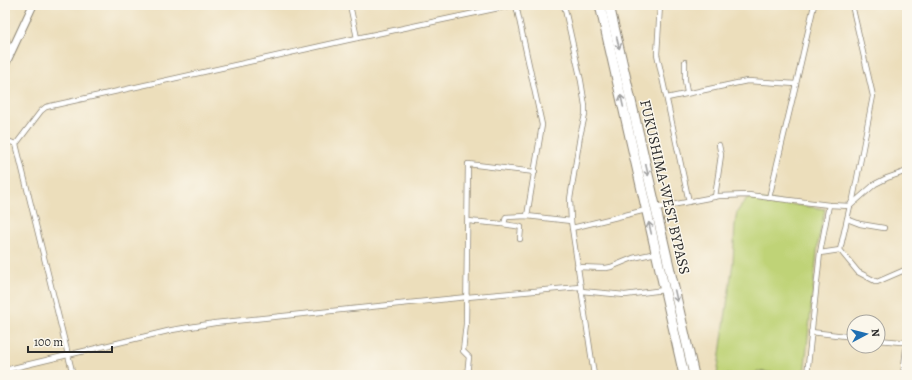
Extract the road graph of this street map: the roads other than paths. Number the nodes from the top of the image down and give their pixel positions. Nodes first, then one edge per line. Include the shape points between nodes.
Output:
1 (33, 5) edge
2 (350, 5) edge
3 (513, 5) edge
4 (516, 5) edge
5 (564, 5) edge
6 (600, 5) edge
7 (609, 5) edge
8 (660, 5) edge
9 (814, 5) edge
10 (852, 5) edge
11 (5, 34) edge
12 (357, 38) junction
13 (11, 53) junction
14 (685, 62) dead end
15 (5, 65) edge
16 (796, 84) junction
17 (687, 94) junction
18 (667, 98) junction
19 (5, 140) edge
20 (16, 144) junction
21 (719, 145) dead end
22 (907, 171) edge
23 (535, 172) junction
24 (715, 197) junction
25 (769, 198) junction
26 (690, 202) junction
27 (829, 205) junction
28 (850, 206) junction
29 (656, 208) junction
30 (646, 210) junction
31 (527, 216) junction
32 (847, 219) junction
33 (468, 221) junction
34 (571, 221) junction
35 (504, 224) junction
36 (572, 228) junction
37 (884, 228) dead end
38 (520, 239) dead end
39 (840, 250) junction
40 (656, 253) junction
41 (820, 253) junction
42 (577, 267) junction
43 (907, 269) edge
44 (581, 289) junction
45 (664, 290) junction
46 (466, 297) junction
47 (811, 332) junction
48 (846, 336) edge
49 (886, 341) edge
50 (907, 341) edge
51 (68, 355) junction
52 (5, 370) edge
53 (73, 375) edge
54 (467, 375) edge
55 (594, 375) edge
56 (684, 375) edge
57 (694, 375) edge
58 (807, 375) edge
59 (903, 375) edge

1 - 13 street
2 - 12 street
3 - 12 street
4 - 23 street via 542,126
5 - 34 street via 585,106 570,199
30 -> 6 highway, FUKUSHIMA-WEST BYPASS
7 -> 29 highway, FUKUSHIMA-WEST BYPASS
8 - 18 street via 657,54
9 - 16 street
10 - 28 street via 873,96
11 - 13 street
12 - 20 street via 46,107 40,110
13 - 15 street
14 - 17 street
16 - 17 street via 747,81
16 - 25 street
17 - 18 street
18 - 26 street
19 - 20 street
20 - 51 street
21 - 24 street via 721,155
22 - 28 street via 875,184
23 - 31 street
23 - 33 street via 468,164
24 - 25 street via 748,195
24 - 26 street
25 - 27 street
26 - 29 street
27 - 28 street
27 - 41 street
28 - 32 street
29 -> 57 highway, FUKUSHIMA-WEST BYPASS
30 - 36 street
40 -> 30 highway, FUKUSHIMA-WEST BYPASS
31 - 34 street
31 - 35 street via 506,217
32 - 37 street
32 - 39 street
33 - 35 street
33 - 46 street
34 - 36 street
35 - 38 street via 521,227
36 - 42 street
39 - 41 street
39 - 43 street via 858,272 877,282
40 - 42 street via 606,268
40 - 45 highway, FUKUSHIMA-WEST BYPASS
41 - 47 street
42 - 44 street
44 - 45 street via 625,294
44 - 46 street
44 - 55 street
45 - 56 highway, FUKUSHIMA-WEST BYPASS
46 - 51 street via 215,323 172,330
46 - 54 street via 463,351 469,357
47 - 48 street
47 - 58 street
49 - 50 street
50 - 59 street
51 - 52 street
51 - 53 street

